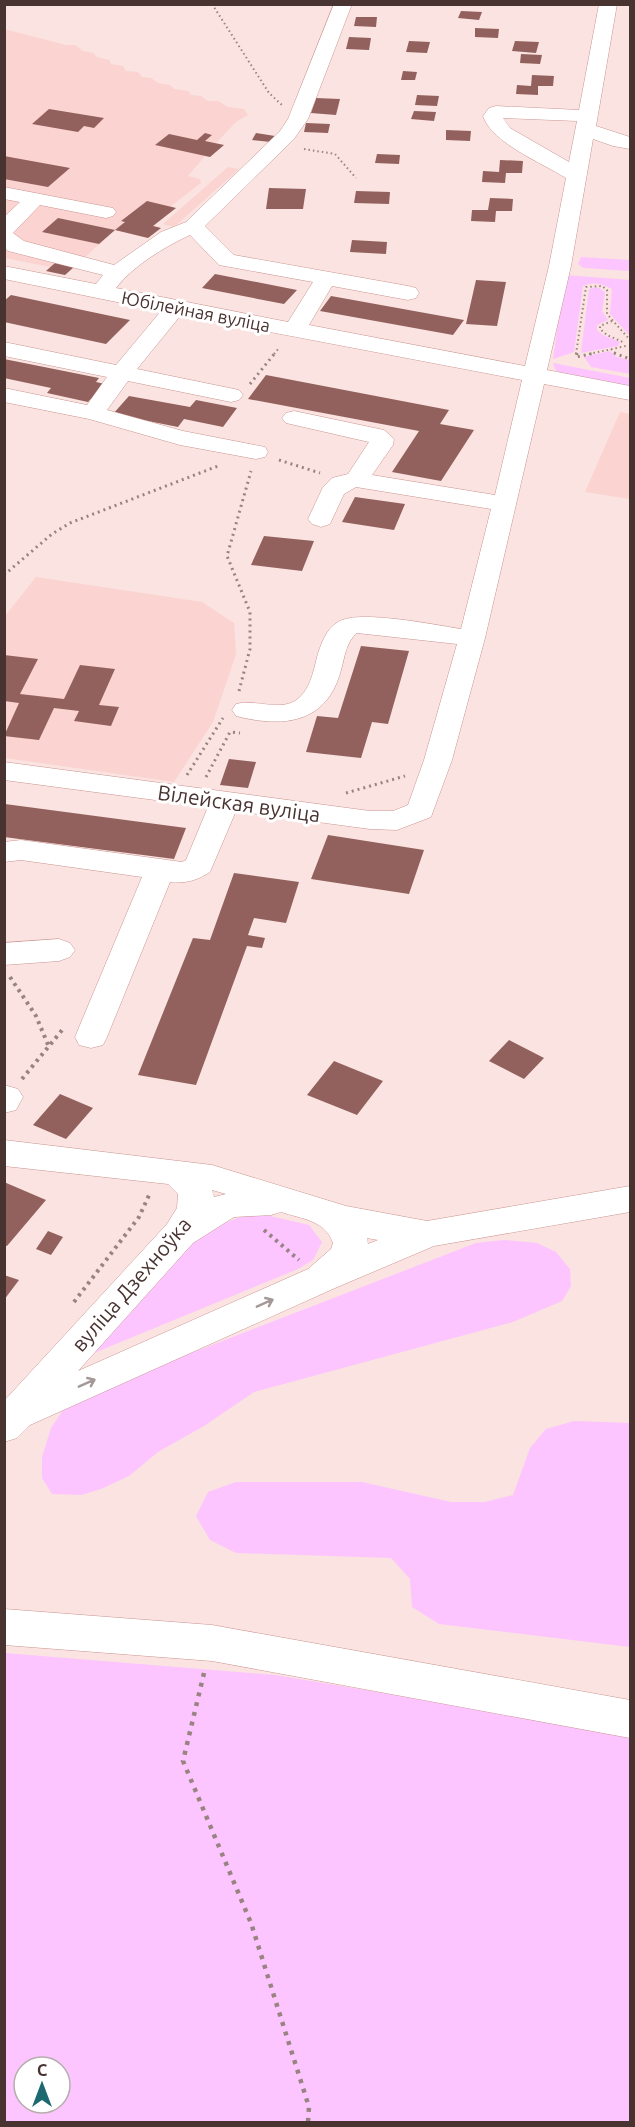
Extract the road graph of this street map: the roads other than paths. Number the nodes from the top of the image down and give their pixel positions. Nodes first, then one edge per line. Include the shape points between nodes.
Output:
1 (343, 4) edge
2 (608, 4) edge
3 (587, 123) junction
4 (630, 142) edge
5 (576, 175) junction
6 (4, 193) edge
7 (35, 198) junction
8 (106, 212) dead end
9 (193, 226) junction
10 (4, 230) edge
11 (4, 236) edge
12 (4, 272) edge
13 (117, 272) junction
14 (326, 278) junction
15 (100, 292) junction
16 (408, 294) dead end
17 (176, 307) junction
18 (295, 329) junction
19 (4, 349) edge
20 (121, 374) junction
21 (534, 375) junction
22 (237, 393) road end
23 (630, 393) edge
24 (4, 394) edge
25 (93, 413) junction
26 (294, 418) dead end
27 (256, 452) road end
28 (349, 480) junction
29 (505, 504) junction
30 (321, 519) dead end
31 (472, 638) junction
32 (243, 721) road end
33 (4, 771) edge
34 (225, 801) junction
35 (4, 852) edge
36 (160, 870) junction
37 (59, 950) dead end
38 (4, 954) edge
39 (81, 1028) road end
40 (4, 1152) edge
41 (166, 1178) junction
42 (630, 1199) edge
43 (291, 1203) junction
44 (337, 1219) junction
45 (180, 1234) junction
46 (429, 1234) junction
47 (321, 1279) junction
48 (9, 1421) edge
49 (4, 1627) edge
50 (630, 1719) edge

1 - 9 main road, Юбілейная вуліца via 298,119 237,187
2 - 3 main road
3 - 4 main road via 620,142
3 - 5 main road
3 - 5 main road via 506,112 493,116 503,132
5 - 21 main road via 560,266
6 - 7 main road
7 - 8 main road
7 - 10 main road
9 - 13 main road, Юбілейная вуліца via 169,237
9 - 14 main road via 227,260
11 - 13 main road via 16,246
12 - 15 main road
13 - 15 main road, Юбілейная вуліца
14 - 16 main road
14 - 18 main road
15 - 17 main road, Юбілейная вуліца
17 - 18 main road, Юбілейная вуліца
17 - 20 main road
18 - 21 main road, Юбілейная вуліца
19 - 20 main road
20 - 22 main road
20 - 25 main road
21 - 23 main road, Юбілейная вуліца
21 - 29 main road
24 - 25 main road
25 - 27 main road via 180,438
26 - 28 main road via 382,439
28 - 29 main road
28 - 30 main road via 335,485
29 - 31 main road
31 - 32 main road via 360,624 347,627 339,635 313,702 288,713
31 - 34 main road, Вілейская вуліца via 421,810 396,821 370,820
33 - 34 main road, Вілейская вуліца
34 - 36 main road via 199,865 191,871
35 - 36 main road via 21,850
36 - 39 main road
37 - 38 main road
40 - 41 main road
41 - 43 main road via 222,1180
41 - 45 main road, вуліца Дзехноўка via 192,1183 197,1197 194,1211
42 - 46 main road
43 - 44 main road
43 - 45 main road via 254,1201 229,1205 211,1211
44 - 46 main road via 393,1232
44 - 47 main road via 345,1226 351,1243 345,1257
45 - 48 main road, вуліца Дзехноўка
46 - 47 main road
48 -> 47 main road
49 - 50 main road via 212,1643

